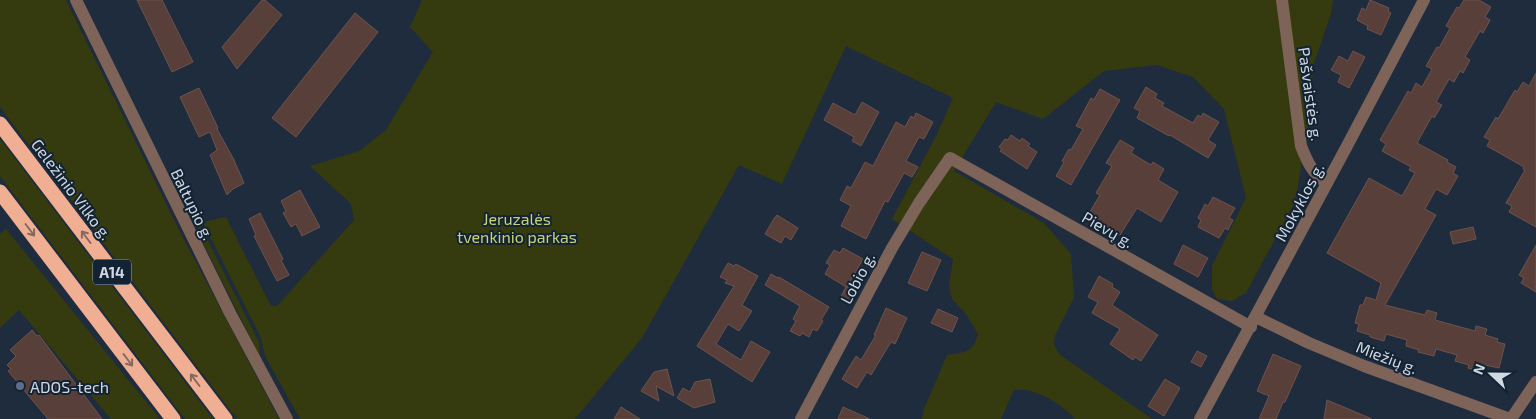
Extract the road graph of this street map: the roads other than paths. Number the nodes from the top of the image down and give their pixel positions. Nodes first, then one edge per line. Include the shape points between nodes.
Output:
1 (76, 0) edge
2 (1282, 0) edge
3 (1424, 0) edge
4 (0, 124) edge
5 (950, 158) joint
6 (1327, 183) junction
7 (0, 192) edge
8 (1253, 322) junction
9 (1536, 382) edge
10 (173, 419) edge
11 (225, 419) edge
12 (287, 419) edge
13 (801, 419) edge
14 (1200, 419) edge
15 (1510, 419) edge

1 - 12 street, Baltupio g. via 230,313
2 - 6 street, Pašvaistės g. via 1301,146 1318,178
3 - 6 street, Mokyklos g.
11 -> 4 highway, Geležinio Vilko g. / A14
5 - 8 street, Pievų g.
5 - 13 street, Lobio g. via 892,248
6 - 8 street, Mokyklos g.
7 -> 10 highway, A14
8 - 14 street, Mokyklos g.
8 - 15 street, Miežių g.
9 - 15 street

